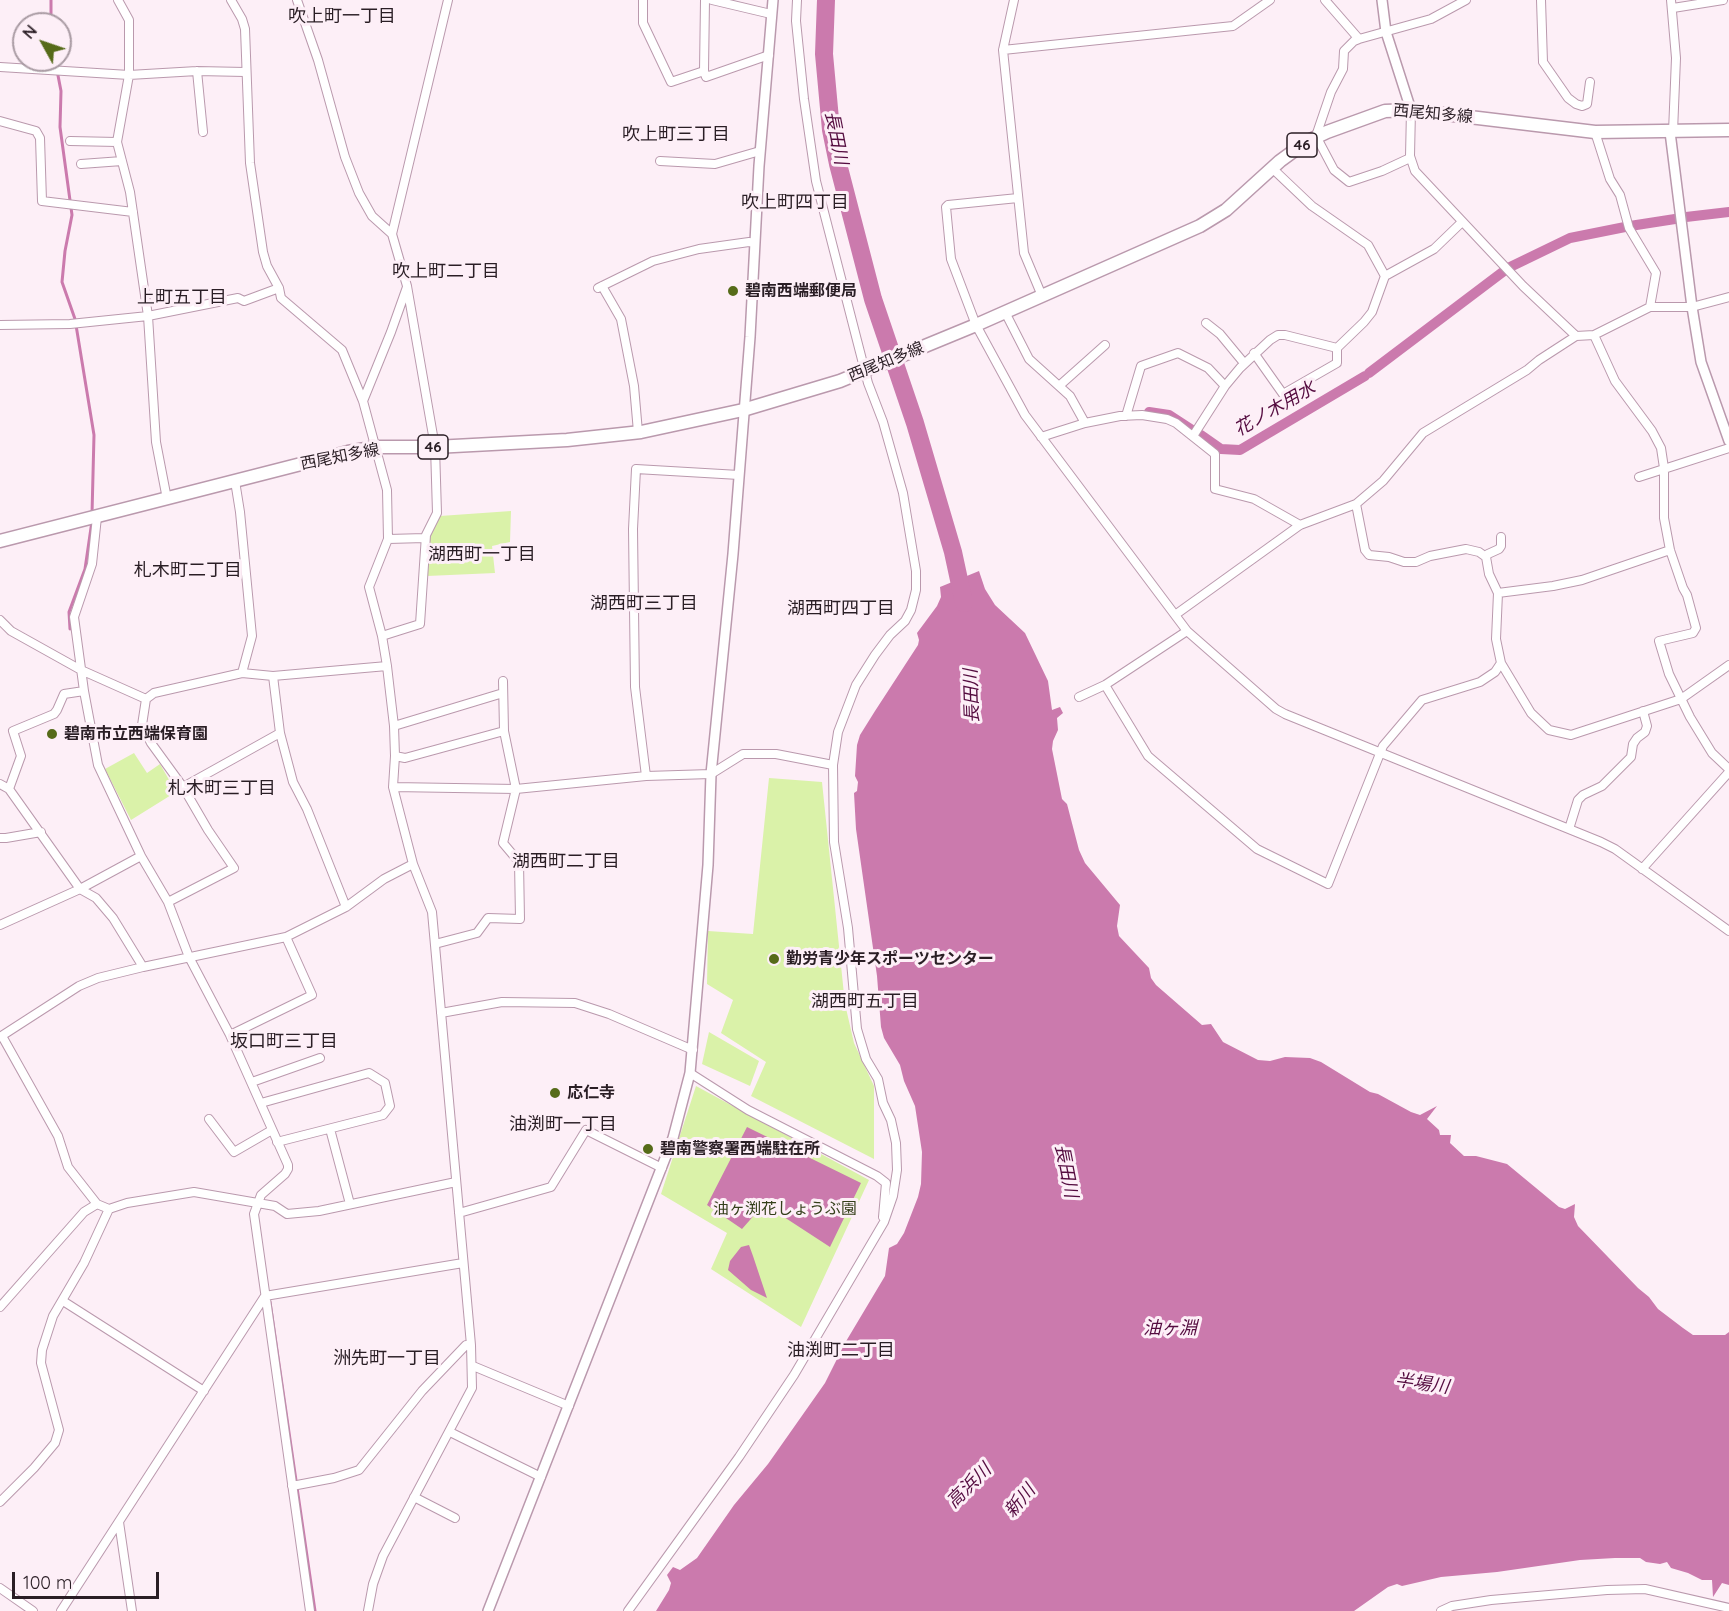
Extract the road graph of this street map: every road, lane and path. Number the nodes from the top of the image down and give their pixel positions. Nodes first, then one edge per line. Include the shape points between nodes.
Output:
1 (118, 0) edge
2 (231, 0) edge
3 (297, 0) edge
4 (448, 0) edge
5 (643, 0) edge
6 (705, 0) edge
7 (712, 0) edge
8 (773, 0) edge
9 (797, 0) edge
10 (1014, 0) edge
11 (1270, 0) edge
12 (1325, 0) edge
13 (1382, 0) edge
14 (1466, 0) edge
15 (1541, 0) edge
16 (1723, 0) edge
17 (1672, 4) edge
18 (771, 14) junction
19 (1386, 32) junction
20 (1359, 39) junction
21 (1003, 50) junction
22 (769, 55) junction
23 (0, 67) edge
24 (197, 71) junction
25 (704, 71) junction
26 (245, 72) junction
27 (129, 75) junction
28 (1590, 82) dead end
29 (1411, 110) junction
30 (0, 121) edge
31 (1729, 130) edge
32 (203, 132) dead end
33 (1595, 132) junction
34 (1672, 132) junction
35 (1316, 136) junction
36 (70, 141) dead end
37 (117, 142) junction
38 (760, 151) junction
39 (1410, 158) junction
40 (122, 160) junction
41 (660, 161) dead end
42 (81, 164) dead end
43 (1272, 168) junction
44 (1018, 198) junction
45 (133, 212) junction
46 (1462, 222) junction
47 (392, 234) junction
48 (755, 243) junction
49 (1385, 276) junction
50 (407, 286) junction
51 (279, 288) junction
52 (1042, 296) junction
53 (1729, 297) edge
54 (1692, 307) junction
55 (1650, 308) junction
56 (1005, 312) junction
57 (148, 316) junction
58 (1206, 323) dead end
59 (0, 325) edge
60 (975, 325) junction
61 (1576, 336) junction
62 (1594, 336) junction
63 (1105, 345) dead end
64 (1337, 348) junction
65 (1254, 353) junction
66 (1244, 363) junction
67 (866, 371) junction
68 (1059, 386) junction
69 (1225, 386) junction
70 (363, 401) junction
71 (743, 410) junction
72 (1126, 416) junction
73 (1085, 423) junction
74 (638, 432) junction
75 (1193, 436) junction
76 (1041, 437) junction
77 (1729, 441) edge
78 (377, 447) junction
79 (435, 447) junction
80 (1729, 448) edge
81 (1664, 468) junction
82 (738, 475) junction
83 (1639, 477) dead end
84 (235, 481) junction
85 (167, 499) junction
86 (1356, 504) junction
87 (97, 518) junction
88 (1300, 525) junction
89 (1502, 537) dead end
90 (388, 538) junction
91 (425, 538) junction
92 (0, 541) edge
93 (1670, 550) junction
94 (1486, 557) junction
95 (1498, 593) junction
96 (1175, 615) junction
97 (0, 620) edge
98 (1186, 631) junction
99 (382, 636) junction
100 (1501, 663) junction
101 (1729, 665) edge
102 (387, 666) junction
103 (81, 670) junction
104 (242, 674) junction
105 (273, 676) junction
106 (502, 681) dead end
107 (1105, 686) junction
108 (84, 691) junction
109 (503, 693) junction
110 (1079, 697) dead end
111 (146, 699) junction
112 (1681, 699) junction
113 (1643, 711) junction
114 (394, 726) junction
115 (504, 731) junction
116 (280, 733) junction
117 (1380, 752) junction
118 (395, 756) junction
119 (832, 765) junction
120 (1728, 767) edge
121 (711, 774) junction
122 (646, 776) junction
123 (0, 784) edge
124 (183, 787) junction
125 (393, 787) junction
126 (9, 789) junction
127 (516, 789) junction
128 (1569, 828) junction
129 (41, 832) junction
130 (0, 838) edge
131 (141, 856) junction
132 (413, 864) junction
133 (1642, 869) junction
134 (80, 889) junction
135 (168, 902) junction
136 (346, 907) junction
137 (0, 925) edge
138 (1729, 930) edge
139 (286, 937) junction
140 (435, 944) junction
141 (189, 957) junction
142 (143, 967) junction
143 (441, 1013) junction
144 (230, 1035) junction
145 (1, 1036) edge
146 (693, 1050) junction
147 (320, 1059) dead end
148 (690, 1073) junction
149 (252, 1082) junction
150 (261, 1103) junction
151 (209, 1119) dead end
152 (330, 1129) junction
153 (272, 1130) junction
154 (277, 1142) junction
155 (662, 1168) junction
156 (456, 1182) junction
157 (97, 1204) junction
158 (350, 1204) junction
159 (258, 1205) junction
160 (109, 1209) junction
161 (459, 1213) junction
162 (884, 1222) junction
163 (463, 1263) junction
164 (265, 1296) junction
165 (63, 1301) junction
166 (0, 1307) edge
167 (471, 1345) junction
168 (473, 1366) junction
169 (204, 1391) junction
170 (569, 1406) junction
171 (450, 1432) junction
172 (541, 1477) junction
173 (292, 1486) junction
174 (414, 1497) junction
175 (0, 1502) edge
176 (455, 1518) dead end
177 (119, 1522) junction
178 (0, 1588) edge
179 (1729, 1608) edge
180 (33, 1611) edge
181 (60, 1611) edge
182 (132, 1611) edge
183 (310, 1611) edge
184 (368, 1611) edge
185 (488, 1611) edge
186 (628, 1611) edge
187 (1441, 1611) edge

1 - 27 street via 129,21
2 - 26 street via 245,29
3 - 47 street via 359,193 372,216
4 - 47 street
5 - 25 street via 643,23 671,82
6 - 25 street
7 - 18 street
8 - 18 street
9 - 67 street via 812,164
10 - 21 street
11 - 21 street via 1233,26
12 - 20 street
13 - 19 street
14 - 19 street via 1431,19
15 - 28 street via 1543,62 1576,104 1587,105
16 - 17 street
17 - 34 street via 1676,58
18 - 22 street
19 - 20 street
19 - 29 street
20 - 35 street via 1344,51 1343,69
21 - 44 street
22 - 25 street via 706,77
22 - 38 street
23 - 27 street
24 - 26 street
24 - 27 street
24 - 32 street
26 - 51 street via 250,163 263,252
27 - 37 street
29 - 33 main road, 西尾知多線 / 46
29 - 35 main road, 西尾知多線 / 46 via 1375,113
29 - 39 street
30 - 45 street via 36,131 40,138 42,201
31 - 34 main road, 西尾知多線 / 46
33 - 34 main road, 西尾知多線 / 46
33 - 55 street via 1629,228 1656,273
34 - 54 street
35 - 39 street via 1334,170 1349,182
35 - 43 main road, 西尾知多線 / 46
36 - 37 street
37 - 40 street
38 - 41 street via 715,164
38 - 48 street
39 - 46 street via 1414,171
40 - 42 street
40 - 45 street
43 - 49 street via 1312,206 1368,245
43 - 52 main road, 西尾知多線 / 46 via 1226,210 1200,226
44 - 52 street via 1024,253
44 - 60 street via 946,207 951,259
45 - 57 street
46 - 49 street via 1434,249
46 - 61 street
47 - 50 street
48 - 71 street
48 - 74 street via 699,249 653,261 600,287 621,319
49 - 64 street via 1372,312
50 - 70 street
50 - 79 street
51 - 57 street via 244,301 238,298
51 - 70 street via 281,298 342,350
52 - 56 main road, 西尾知多線 / 46
53 - 54 street
54 - 55 street
54 - 77 street via 1704,374
55 - 62 street
56 - 60 main road, 西尾知多線 / 46
56 - 68 street via 1029,359
57 - 59 street via 70,324
57 - 85 street via 156,442
58 - 66 street
60 - 67 main road, 西尾知多線 / 46
60 - 76 street
61 - 62 street
61 - 86 street via 1423,434
62 - 81 street via 1615,381 1652,431 1661,448
63 - 68 street
64 - 65 street via 1278,335
64 - 65 street via 1337,363 1283,393
65 - 66 street
66 - 69 street
67 - 71 main road, 西尾知多線 / 46
67 - 119 street via 903,492 916,590 905,621 875,655 856,686 838,732
68 - 73 street via 1073,400
69 - 72 street via 1209,368 1178,353 1141,366
69 - 75 street
70 - 78 street
71 - 74 main road, 西尾知多線 / 46
71 - 82 street
72 - 73 street
72 - 75 street via 1167,419
73 - 76 street
74 - 79 main road, 西尾知多線 / 46
75 - 88 street via 1215,454 1215,489 1254,499
76 - 96 street
78 - 79 main road, 西尾知多線 / 46
78 - 84 main road, 西尾知多線 / 46
78 - 90 street via 387,490
79 - 91 street via 437,513
80 - 81 street
81 - 83 street
81 - 93 street via 1664,518
82 - 121 street
82 - 122 street via 636,469 635,687
84 - 85 main road, 西尾知多線 / 46
84 - 104 street via 252,636
85 - 87 main road, 西尾知多線 / 46
86 - 88 street
86 - 94 street via 1369,555 1416,562 1466,549
87 - 92 main road, 西尾知多線 / 46
87 - 103 street via 92,564 74,617
88 - 96 street
89 - 94 street via 1501,546
90 - 91 street
90 - 99 street via 369,587
91 - 99 street via 420,624
93 - 95 street via 1582,580
93 - 112 street via 1696,628 1693,633 1659,641
94 - 95 street
95 - 100 street via 1496,639
96 - 98 street
97 - 103 street via 11,631
98 - 107 street
98 - 117 street via 1276,709
99 - 102 street
100 - 113 street via 1536,719 1555,733 1571,735
100 - 117 street via 1480,682 1422,700
101 - 112 street
102 - 105 street
102 - 114 street
103 - 108 street
103 - 111 street
104 - 105 street
104 - 111 street via 154,693
105 - 116 street
106 - 109 street
107 - 110 street
107 - 117 street via 1148,756 1257,849 1328,884
108 - 126 street via 64,693 54,714 13,731 21,756
108 - 131 street via 98,765
109 - 114 street
109 - 115 street
111 - 124 street via 142,725
112 - 113 street
112 - 120 street via 1712,753
113 - 128 street via 1647,726 1633,744 1631,757 1602,786 1578,800
114 - 118 street
115 - 118 street via 405,758
115 - 127 street
116 - 124 street
116 - 136 street via 293,782
117 - 128 street
118 - 125 street
119 - 121 street via 776,754 743,754
119 - 162 street via 834,842 848,928 857,1029 866,1059 878,1079 896,1143 897,1170
120 - 133 street
121 - 122 street
121 - 146 street
122 - 127 street
123 - 126 street
124 - 135 street via 234,868
125 - 127 street
125 - 132 street
126 - 129 street
127 - 140 street via 503,843 519,862 520,919 488,918 477,933
128 - 133 street via 1607,845
129 - 130 street
129 - 134 street
131 - 134 street
131 - 135 street
132 - 136 street via 384,879
132 - 140 street via 432,912
133 - 138 street
134 - 137 street
134 - 142 street via 96,898 113,918
135 - 141 street
136 - 139 street
139 - 141 street
139 - 144 street via 312,995
140 - 143 street
141 - 142 street
141 - 144 street
142 - 145 street via 79,986
143 - 146 street via 502,1002 575,1003
143 - 156 street
144 - 149 street
145 - 157 street via 58,1136 68,1167
146 - 148 street
147 - 149 street
148 - 155 street
148 - 162 street via 748,1110 877,1176 886,1183
149 - 150 street
150 - 152 street via 369,1073 385,1083 390,1106 383,1115
150 - 153 street
151 - 153 street via 234,1152
152 - 154 street
152 - 158 street
153 - 154 street
154 - 159 street via 288,1169 261,1195
155 - 161 street via 586,1130 551,1187
155 - 170 street
156 - 158 street
156 - 161 street
157 - 160 street
157 - 166 street via 84,1212
158 - 159 street via 286,1214 275,1206
159 - 160 street via 194,1192
159 - 164 street via 254,1214
160 - 165 street
161 - 163 street
162 - 186 street via 794,1375
163 - 164 street
163 - 167 street
164 - 169 street
164 - 173 street
165 - 169 street
165 - 175 street via 47,1333 41,1363 59,1430 55,1443
167 - 168 street
167 - 173 street via 466,1345 422,1391 359,1470
168 - 170 street
168 - 171 street via 472,1388
169 - 177 street
170 - 172 street
171 - 172 street
171 - 174 street
172 - 185 street
173 - 183 street
174 - 176 street
174 - 184 street via 383,1556
177 - 181 street
177 - 182 street
178 - 180 street
179 - 187 street via 1645,1589 1491,1600

